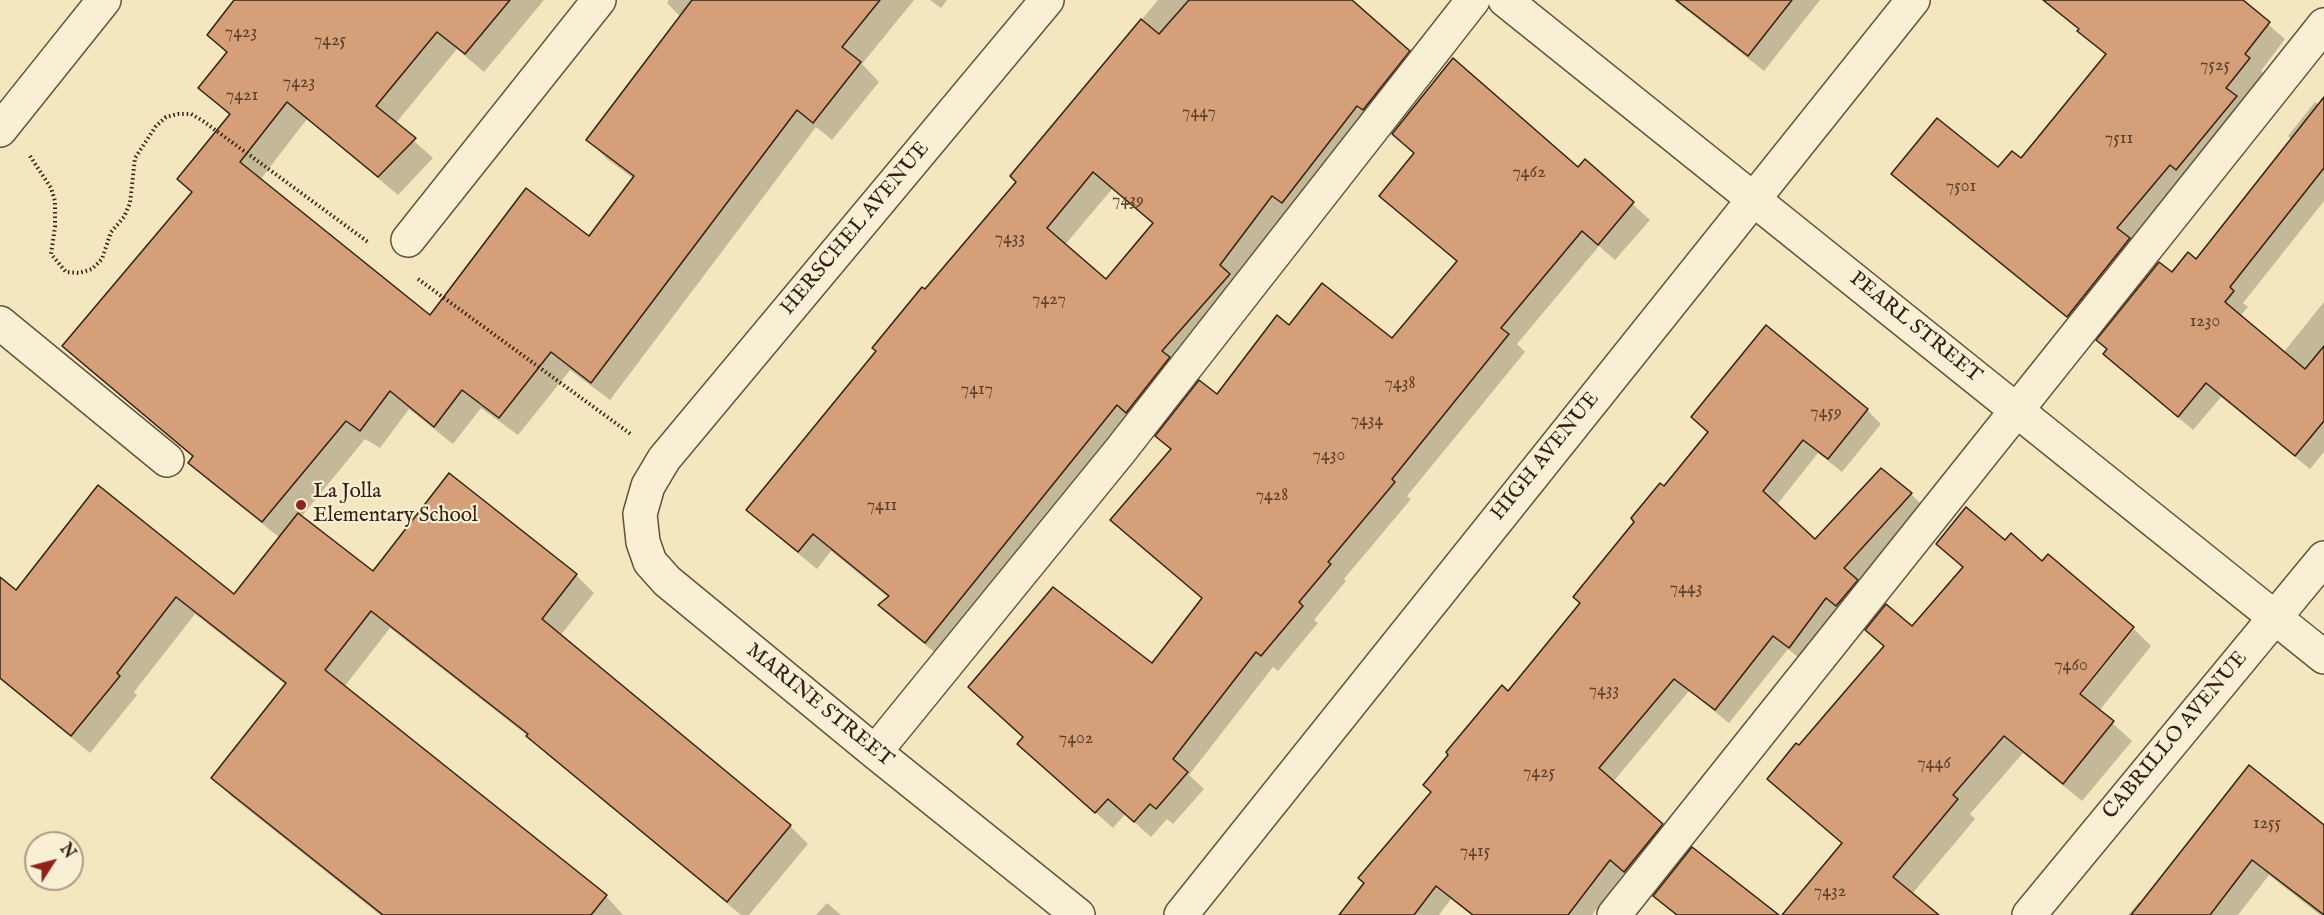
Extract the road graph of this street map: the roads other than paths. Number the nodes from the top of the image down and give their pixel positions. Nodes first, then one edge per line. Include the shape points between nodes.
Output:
1 (104, 0) edge
2 (599, 0) edge
3 (1047, 0) edge
4 (1473, 0) edge
5 (1505, 0) edge
6 (1913, 0) edge
7 (2324, 25) edge
8 (3, 125) edge
9 (1753, 198) junction
10 (408, 240) dead end
11 (0, 322) edge
12 (2016, 410) junction
13 (664, 459) joint
14 (167, 460) dead end
15 (2324, 558) edge
16 (2275, 617) junction
17 (2324, 657) edge
18 (875, 752) junction
19 (1078, 915) edge
20 (1181, 915) edge
21 (1614, 915) edge
22 (2029, 915) edge

1 - 8 street
2 - 10 street
3 - 13 street, HERSCHEL AVENUE
4 - 18 street via 1120,452
5 - 9 street, PEARL STREET
6 - 9 street, HIGH AVENUE
7 - 12 street
9 - 12 street, PEARL STREET
9 - 20 street, HIGH AVENUE
11 - 14 street
12 - 16 street, PEARL STREET
12 - 21 street
13 - 18 street, MARINE STREET via 648,486 640,514 650,562 667,581
15 - 16 street, CABRILLO AVENUE
16 - 17 street, PEARL STREET
16 - 22 street, CABRILLO AVENUE
18 - 19 street, MARINE STREET

